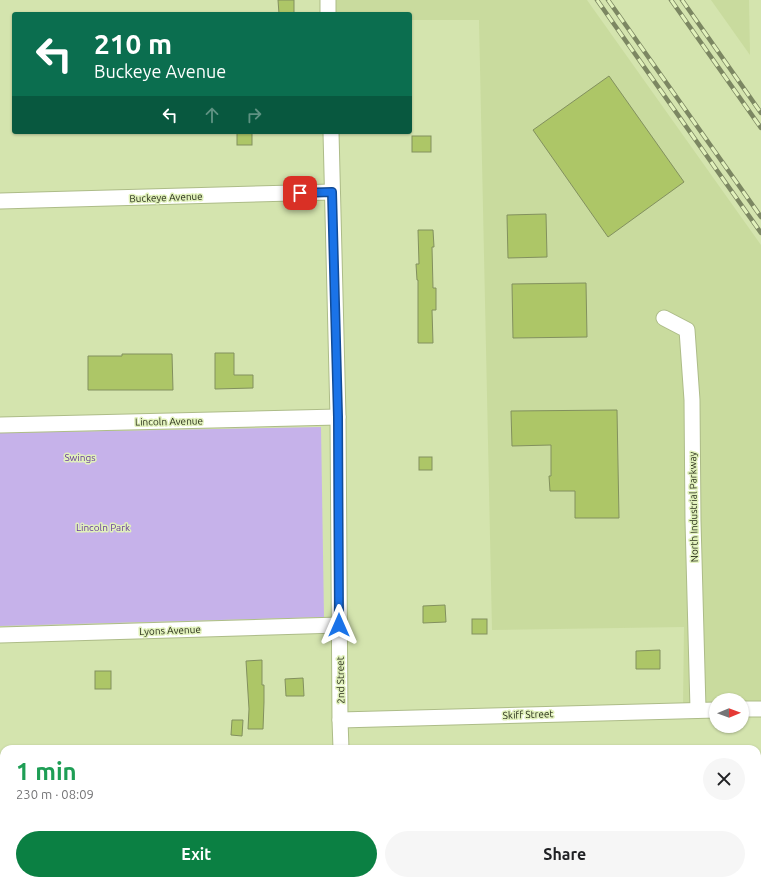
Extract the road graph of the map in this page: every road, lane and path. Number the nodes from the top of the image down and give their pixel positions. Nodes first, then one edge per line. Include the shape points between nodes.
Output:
1 (328, 0) edge
2 (328, 12) edge
3 (331, 134) edge
4 (332, 192) junction
5 (0, 201) edge
6 (664, 318) dead end
7 (338, 417) junction
8 (0, 425) edge
9 (339, 625) junction
10 (0, 634) edge
11 (698, 709) junction
12 (749, 709) edge
13 (761, 709) edge
14 (709, 710) edge
15 (340, 720) junction
16 (341, 745) edge

1 - 2 street
3 - 4 street, 2nd Street
4 - 5 street, Buckeye Avenue
4 - 7 street, 2nd Street
6 - 11 street, North Industrial Parkway via 687,330 692,400
7 - 8 street, Lincoln Avenue
7 - 9 street, 2nd Street
9 - 10 street, Lyons Avenue
9 - 15 street, 2nd Street
11 - 14 street, Skiff Street
11 - 15 street, Skiff Street
12 - 13 street
15 - 16 street, 2nd Street

